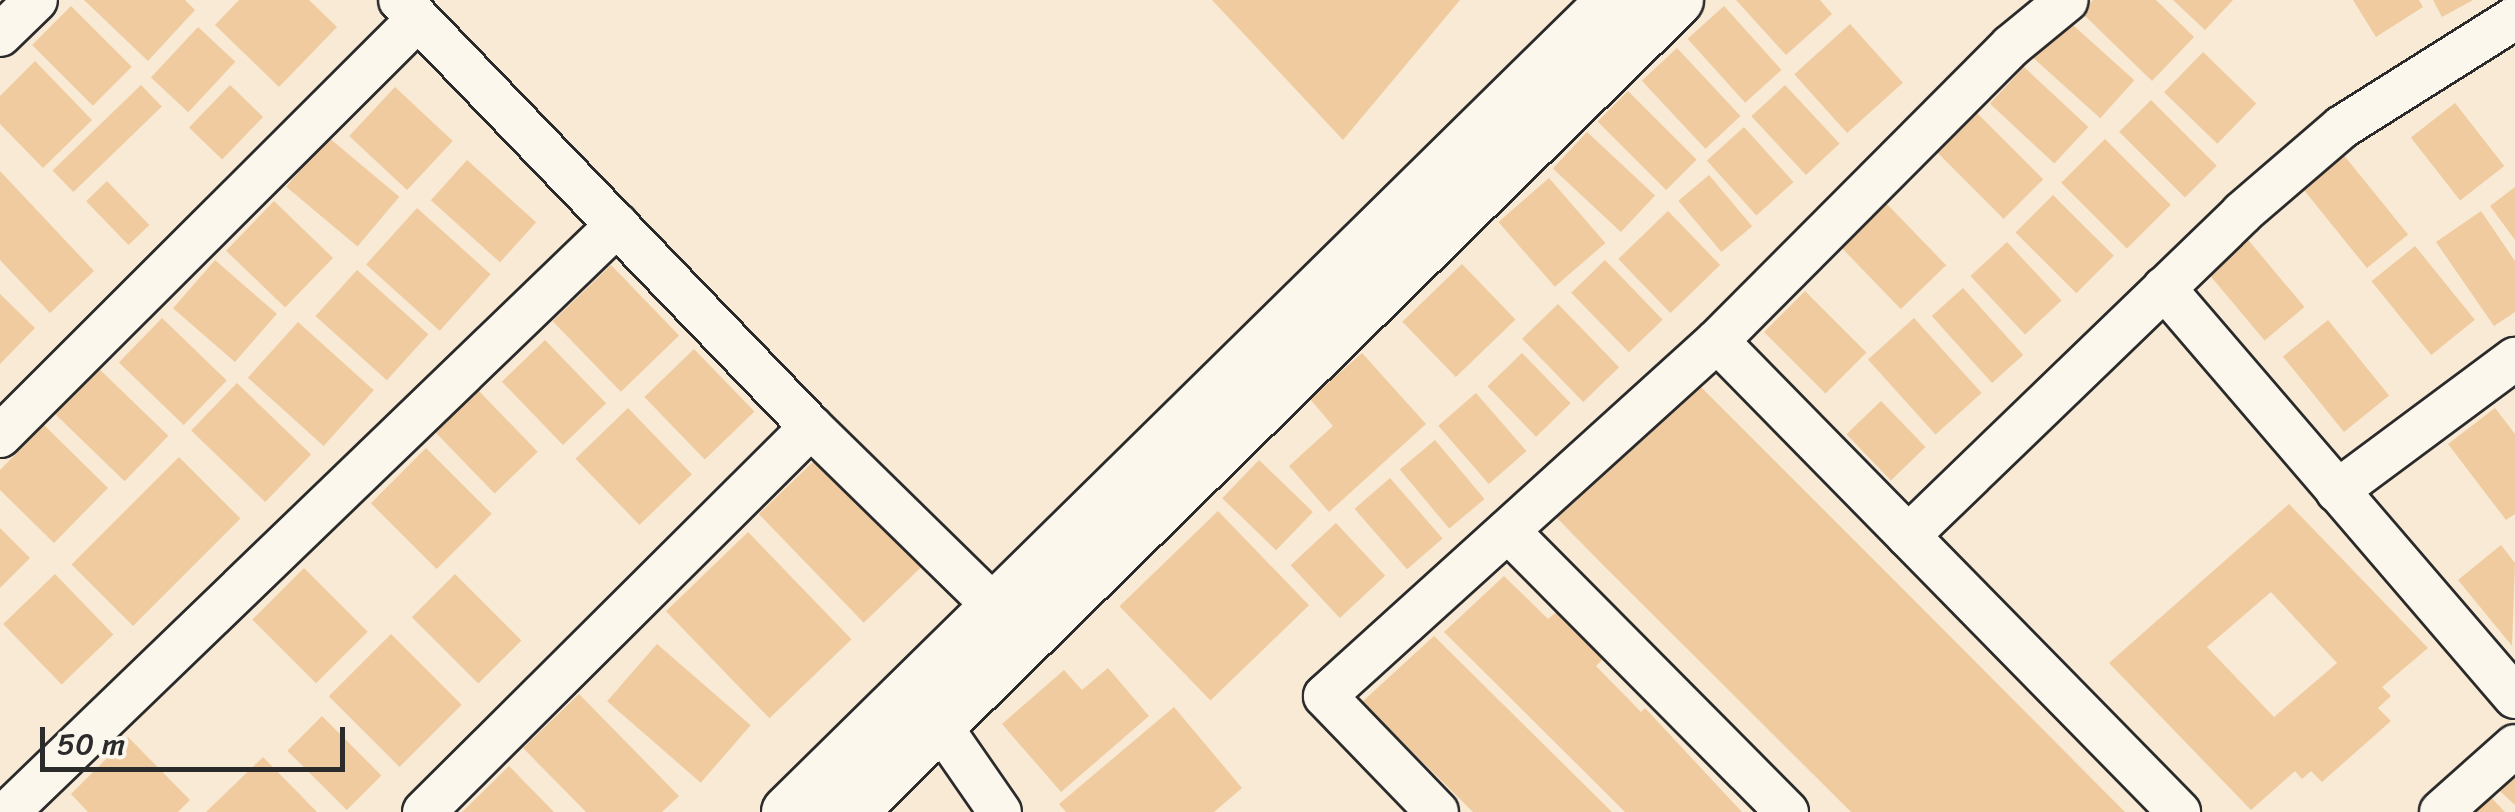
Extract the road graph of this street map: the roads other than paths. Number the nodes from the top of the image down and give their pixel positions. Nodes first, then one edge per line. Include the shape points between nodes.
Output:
1 (36, 0) edge
2 (1614, 0) edge
3 (1677, 0) edge
4 (2067, 0) edge
5 (409, 10) edge
6 (2515, 18) edge
7 (0, 35) edge
8 (617, 225) junction
9 (2164, 288) junction
10 (1717, 341) junction
11 (2515, 359) edge
12 (4, 424) edge
13 (812, 427) junction
14 (2337, 491) junction
15 (1508, 530) junction
16 (1908, 536) junction
17 (994, 606) junction
18 (2515, 696) edge
19 (924, 709) junction
20 (2515, 746) edge
21 (0, 802) edge
22 (9, 811) edge
23 (424, 812) edge
24 (788, 812) edge
25 (850, 812) edge
26 (1000, 812) edge
27 (1437, 812) edge
28 (1787, 812) edge
29 (2179, 812) edge
30 (2441, 812) edge

1 - 7 street
2 - 17 street
3 - 19 street
4 - 10 street via 2010,46
5 - 8 street
5 - 12 street
6 - 9 street via 2342,127
8 - 13 street
8 - 22 street
9 - 14 street
9 - 16 street
10 - 15 street
10 - 16 street
11 - 14 street
13 - 17 street
13 - 23 street
14 - 18 street
15 - 27 street via 1326,696
15 - 28 street
16 - 29 street
17 - 19 street
19 - 24 street
19 - 25 street
19 - 26 street
20 - 30 street
21 - 22 street

